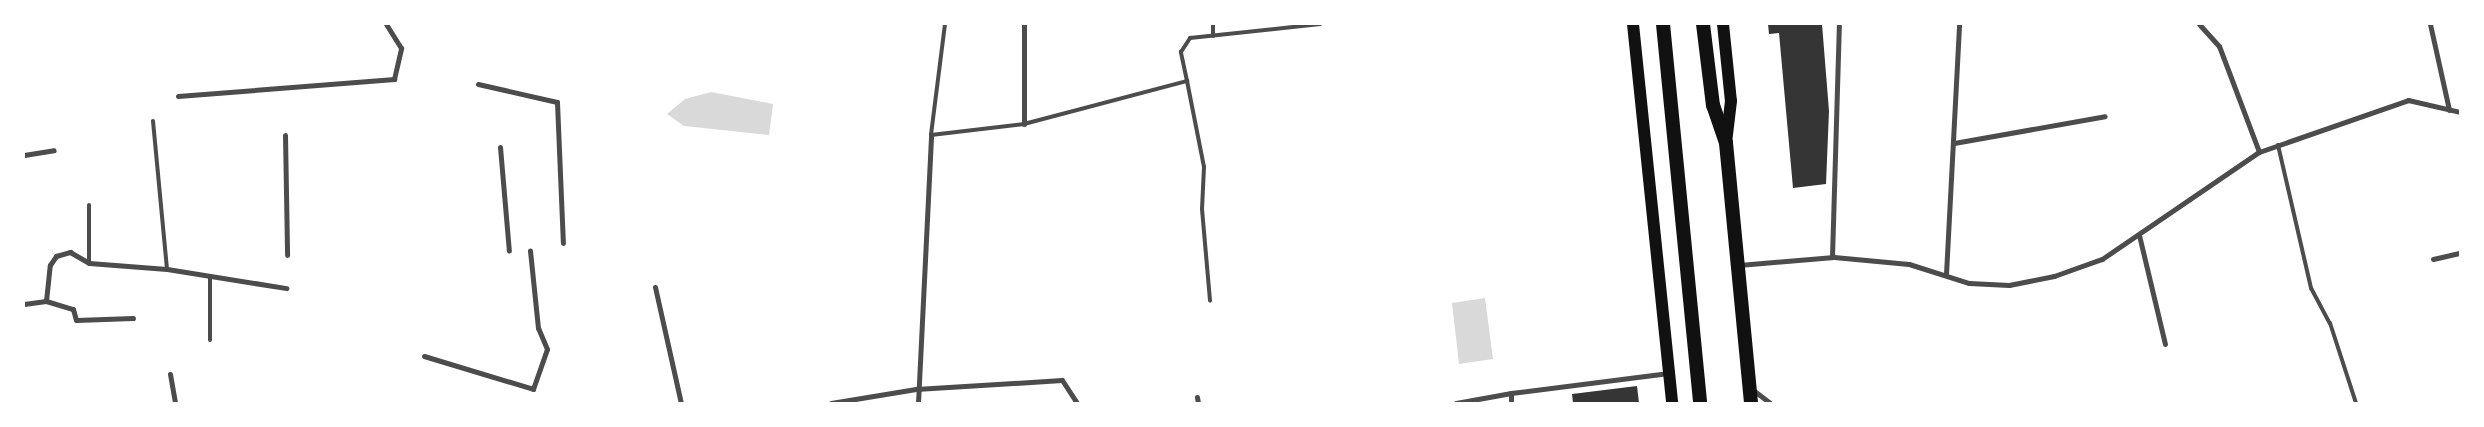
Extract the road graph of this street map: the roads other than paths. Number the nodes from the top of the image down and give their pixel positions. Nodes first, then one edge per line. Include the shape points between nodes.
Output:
1 (386, 24) edge
2 (945, 24) edge
3 (1024, 24) edge
4 (1213, 24) edge
5 (1320, 24) edge
6 (1633, 24) edge
7 (1663, 24) edge
8 (1703, 24) edge
9 (1723, 24) edge
10 (1839, 24) edge
11 (1959, 24) edge
12 (2199, 24) edge
13 (2430, 24) edge
14 (1213, 36) junction
15 (1187, 81) junction
16 (478, 84) dead end
17 (178, 96) dead end
18 (2450, 110) junction
19 (2460, 112) edge
20 (2105, 116) dead end
21 (153, 121) dead end
22 (1024, 124) junction
23 (285, 135) dead end
24 (931, 135) junction
25 (1726, 143) junction
26 (1954, 143) junction
27 (2278, 145) junction
28 (500, 147) dead end
29 (54, 150) dead end
30 (2258, 152) junction
31 (24, 155) edge
32 (89, 205) dead end
33 (2140, 235) junction
34 (562, 243) dead end
35 (530, 250) dead end
36 (509, 251) dead end
37 (2460, 253) edge
38 (287, 255) dead end
39 (1832, 257) junction
40 (2433, 259) dead end
41 (89, 263) junction
42 (1736, 265) junction
43 (167, 269) junction
44 (1946, 274) junction
45 (210, 276) junction
46 (656, 286) dead end
47 (286, 288) dead end
48 (46, 301) junction
49 (1210, 301) dead end
50 (24, 304) edge
51 (132, 318) dead end
52 (210, 340) dead end
53 (2165, 344) dead end
54 (424, 356) dead end
55 (1670, 373) junction
56 (170, 374) dead end
57 (1749, 386) junction
58 (916, 389) junction
59 (1511, 393) junction
60 (175, 403) edge
61 (681, 403) edge
62 (831, 403) edge
63 (918, 403) edge
64 (1077, 403) edge
65 (1456, 403) edge
66 (1511, 403) edge
67 (1672, 403) edge
68 (1700, 403) edge
69 (1751, 403) edge
70 (1770, 403) edge
71 (2356, 403) edge

1 - 17 street via 401,48 394,79
2 - 24 lane
3 - 22 street
4 - 14 lane
5 - 14 lane
6 - 55 main road
7 - 68 highway
8 - 25 highway via 1713,105
9 - 25 main road via 1731,100
10 - 39 street
11 - 26 street
12 - 30 street via 2219,46
13 - 18 street
14 - 15 lane via 1190,38 1183,44
15 - 22 lane
15 - 49 lane via 1204,167 1202,209
16 - 34 street via 557,102
18 - 19 street
18 - 27 street via 2408,100
20 - 26 street
21 - 43 lane
22 - 24 lane
23 - 38 street
24 - 58 street
25 - 42 highway
26 - 44 street
27 - 30 street
27 - 71 lane via 2312,288 2330,323
28 - 36 street
29 - 31 street
30 - 33 street via 2181,201
32 - 41 lane
33 - 44 street via 2102,259 2054,276 2009,284 1969,283
33 - 53 street
35 - 54 street via 538,328 547,349 533,389
37 - 40 street
39 - 42 street
39 - 44 street via 1909,264
41 - 43 street
41 - 48 street via 70,252 56,256 50,265
42 - 57 highway
43 - 45 street
45 - 47 street
45 - 52 lane
46 - 61 street
48 - 50 street
48 - 51 street via 73,309 76,320
55 - 59 street
55 - 67 main road
56 - 60 street
57 - 69 highway
57 - 70 street
58 - 62 street
58 - 63 street
58 - 64 street via 1062,380
59 - 65 street
59 - 66 street

